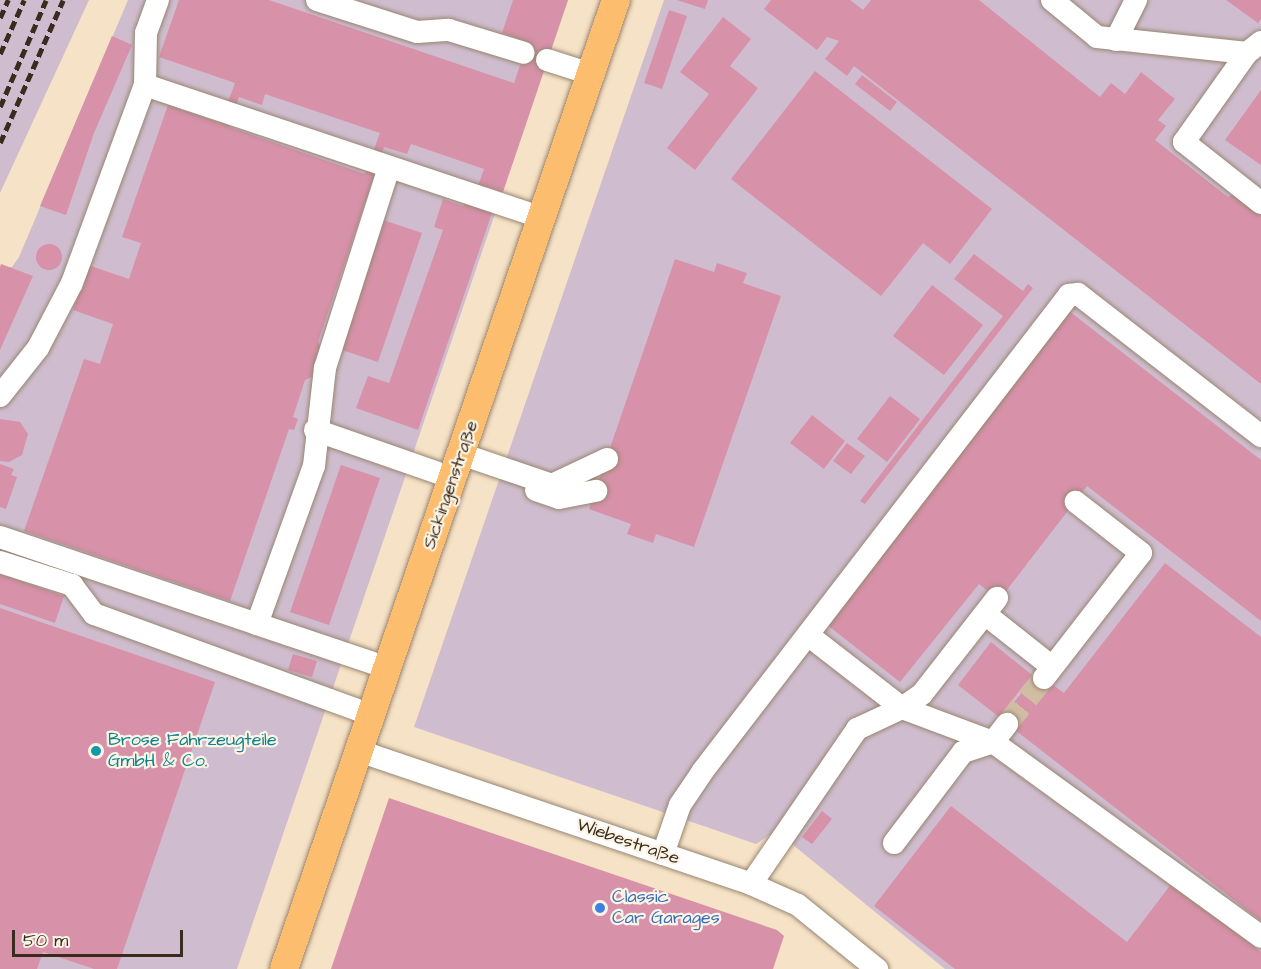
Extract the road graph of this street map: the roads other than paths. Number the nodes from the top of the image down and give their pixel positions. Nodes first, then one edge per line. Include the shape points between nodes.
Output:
1 (158, 0) edge
2 (317, 0) edge
3 (616, 0) edge
4 (1052, 0) edge
5 (1136, 0) edge
6 (376, 9) edge
7 (1116, 40) junction
8 (1254, 47) edge
9 (524, 53) dead end
10 (548, 60) dead end
11 (591, 74) junction
12 (145, 85) junction
13 (389, 168) junction
14 (1261, 203) edge
15 (542, 218) junction
16 (0, 396) edge
17 (315, 430) junction
18 (1261, 436) edge
19 (607, 459) dead end
20 (457, 465) junction
21 (596, 491) dead end
22 (1076, 502) dead end
23 (0, 537) edge
24 (0, 562) edge
25 (257, 624) junction
26 (808, 635) junction
27 (388, 668) junction
28 (902, 708) junction
29 (372, 715) junction
30 (1007, 724) tunnel mouth
31 (993, 742) junction
32 (359, 752) junction
33 (894, 843) dead end
34 (663, 854) junction
35 (751, 884) junction
36 (1261, 937) edge
37 (284, 969) edge
38 (877, 969) edge

1 - 12 street via 146,33
2 - 6 street
3 - 11 main road, Sickingenstraße
4 - 7 street via 1097,37
5 - 7 street
6 - 9 street via 417,32 449,30
7 - 8 street
8 - 14 street via 1179,148
10 - 11 street
11 - 15 main road, Sickingenstraße
12 - 13 street
12 - 16 street via 72,283 38,348
13 - 15 street
13 - 17 street via 325,368
15 - 20 main road, Sickingenstraße
17 - 20 street
17 - 25 street via 314,466
18 - 26 street via 1078,294 1069,296
19 - 20 street via 552,485
20 - 21 street via 559,498
20 - 27 main road, Sickingenstraße
22 - 28 street via 1141,553 1048,672 991,606 922,694
23 - 25 street
24 - 29 street via 72,585 94,614
25 - 27 street
26 - 28 street
26 - 34 street via 680,805
27 - 29 main road, Sickingenstraße
28 - 31 street
28 - 35 street via 857,729
29 - 32 main road, Sickingenstraße
30 - 31 street
31 - 33 street via 963,752
31 - 36 street
32 - 34 street, Wiebestraße
32 - 37 main road, Sickingenstraße
34 - 35 street, Wiebestraße
35 - 38 street, Wiebestraße via 798,905

